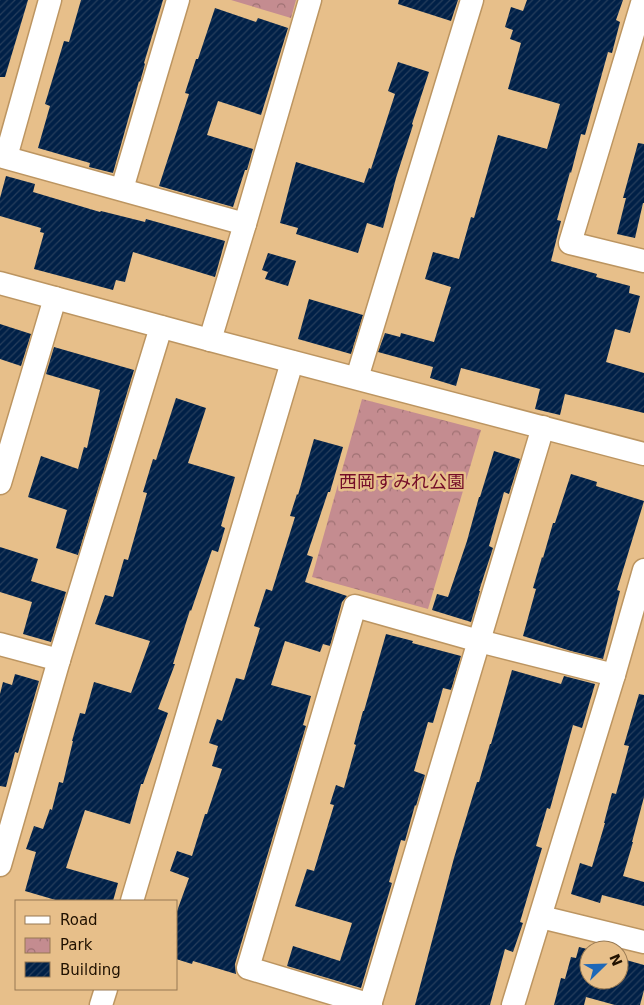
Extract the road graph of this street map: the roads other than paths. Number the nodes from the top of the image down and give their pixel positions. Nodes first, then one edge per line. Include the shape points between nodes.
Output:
1 (50, 0) edge
2 (178, 0) edge
3 (310, 0) edge
4 (472, 0) edge
5 (643, 0) edge
6 (3, 157) edge
7 (122, 189) junction
8 (245, 224) junction
9 (644, 260) edge
10 (0, 283) edge
11 (55, 298) junction
12 (162, 327) junction
13 (210, 340) junction
14 (292, 362) junction
15 (357, 378) junction
16 (543, 427) junction
17 (644, 454) edge
18 (0, 483) edge
19 (644, 570) edge
20 (479, 641) junction
21 (0, 644) edge
22 (59, 660) junction
23 (614, 674) junction
24 (0, 865) edge
25 (132, 900) edge
26 (541, 916) junction
27 (644, 942) edge
28 (106, 990) edge
29 (101, 1005) edge
30 (370, 1005) edge
31 (513, 1005) edge

1 - 6 street
2 - 7 street
3 - 8 street
4 - 15 street
5 - 9 street via 570,243
6 - 7 street
7 - 8 street
8 - 13 street
10 - 11 street
11 - 12 street
11 - 18 street
12 - 13 street
12 - 22 street
13 - 14 street
14 - 15 street
14 - 25 street
15 - 16 street
16 - 17 street
16 - 20 street
19 - 23 street
20 - 23 street
20 - 30 street
20 - 30 street via 355,606 352,615 248,968
21 - 22 street
22 - 24 street
23 - 26 street
26 - 27 street
26 - 31 street
28 - 29 street

